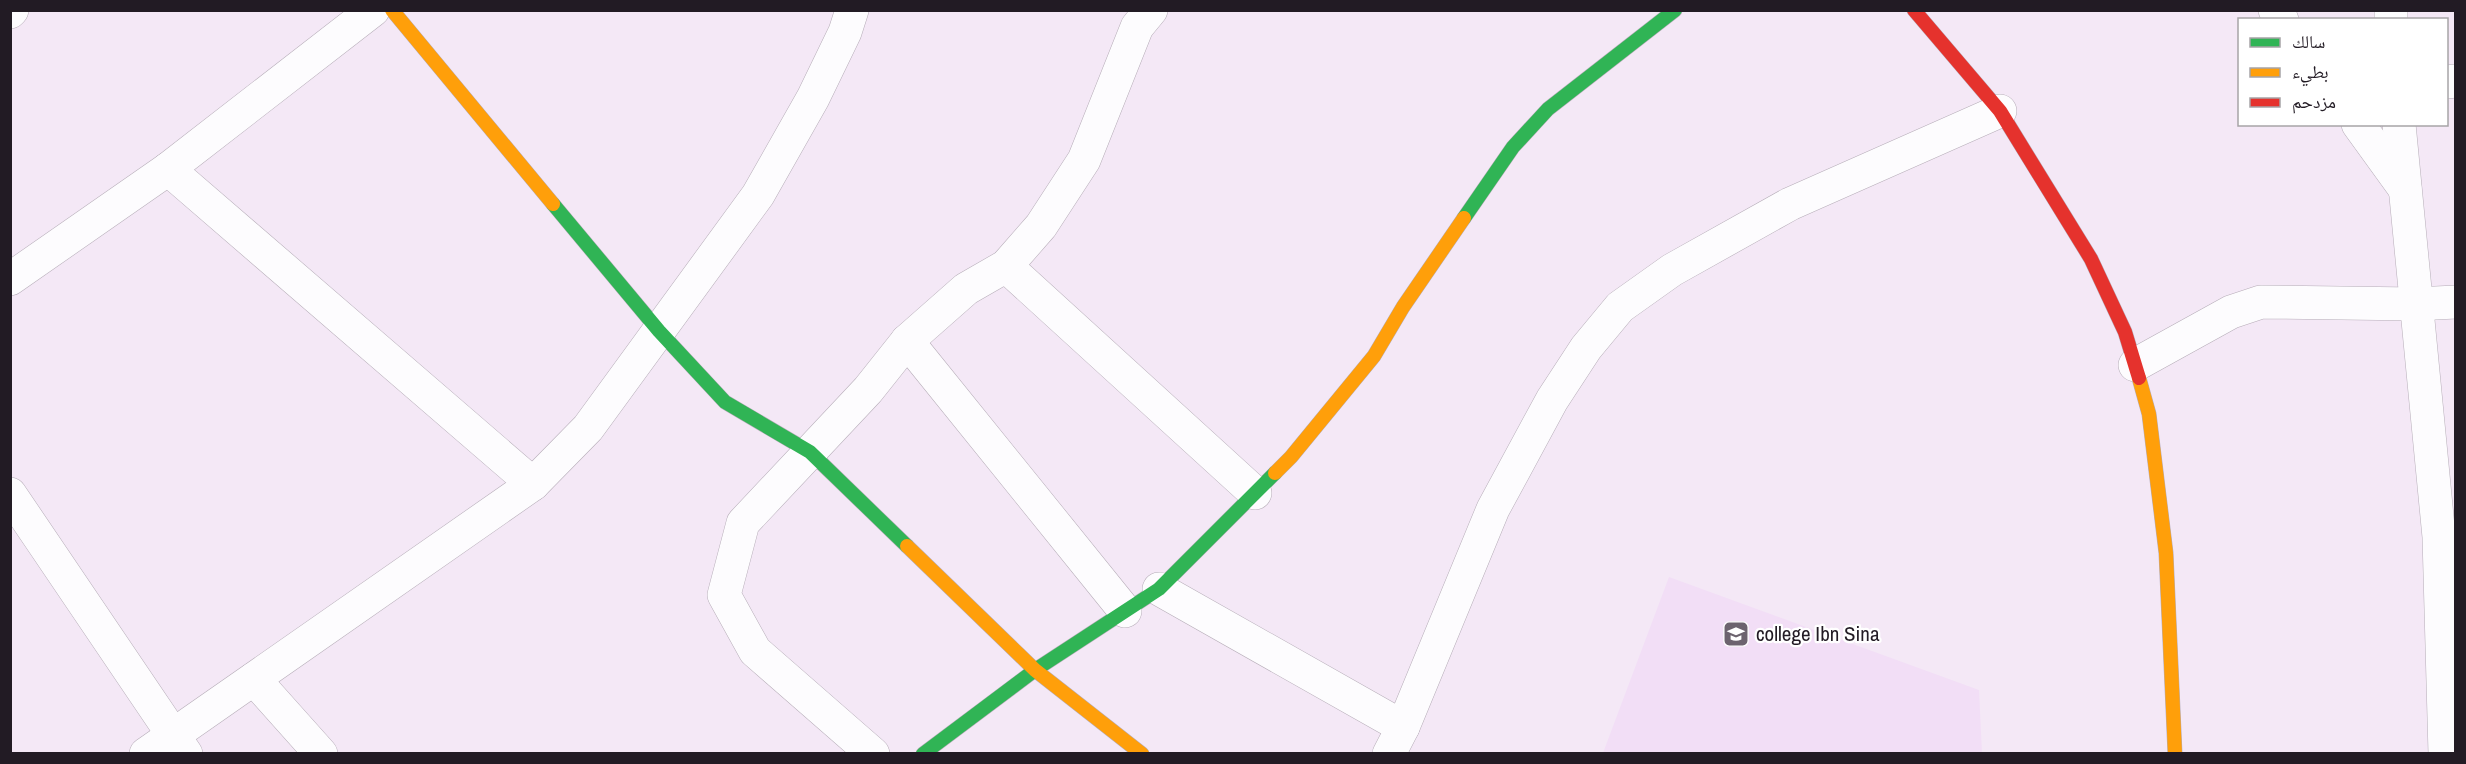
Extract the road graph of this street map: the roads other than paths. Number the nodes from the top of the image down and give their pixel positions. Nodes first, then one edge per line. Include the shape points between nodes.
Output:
1 (373, 10) edge
2 (392, 10) edge
3 (852, 10) edge
4 (1151, 10) edge
5 (1675, 10) edge
6 (1914, 10) edge
7 (2000, 111) junction
8 (2359, 126) edge
9 (2399, 126) edge
10 (168, 169) junction
11 (2406, 191) junction
12 (1006, 267) junction
13 (10, 279) edge
14 (2456, 302) edge
15 (2415, 304) junction
16 (659, 331) junction
17 (908, 341) junction
18 (2134, 365) junction
19 (810, 452) junction
20 (533, 484) junction
21 (1255, 493) junction
22 (10, 494) edge
23 (2447, 536) edge
24 (1159, 589) junction
25 (1125, 611) junction
26 (1035, 670) junction
27 (254, 679) junction
28 (1396, 740) edge
29 (179, 744) edge
30 (146, 753) edge
31 (321, 753) edge
32 (873, 753) edge
33 (923, 753) edge
34 (1142, 753) edge
35 (2175, 753) edge
36 (2445, 753) edge

1 - 10 street
2 - 16 street
3 - 16 street via 813,98 758,195
4 - 12 street via 1137,27 1084,160 1041,225
5 - 21 street via 1548,109 1513,147 1374,356 1291,457
6 - 7 street
7 - 18 street via 2091,259 2125,332
7 - 28 street via 1790,204 1672,270 1620,307 1586,348 1552,400 1493,509
8 - 11 street
9 - 11 street
10 - 13 street
10 - 20 street
11 - 15 street
12 - 17 street via 966,289
12 - 21 street
14 - 15 street
15 - 18 street via 2261,302 2231,312
15 - 23 street
16 - 19 street via 725,402
16 - 20 street via 588,428
17 - 19 street
17 - 25 street
18 - 35 street via 2149,414 2166,553
19 - 26 street
19 - 32 street via 743,523 724,595 755,651
20 - 27 street
21 - 24 street
22 - 29 street
23 - 36 street
24 - 25 street
24 - 28 street
25 - 26 street
26 - 33 street
26 - 34 street
27 - 29 street
27 - 31 street
29 - 30 street

